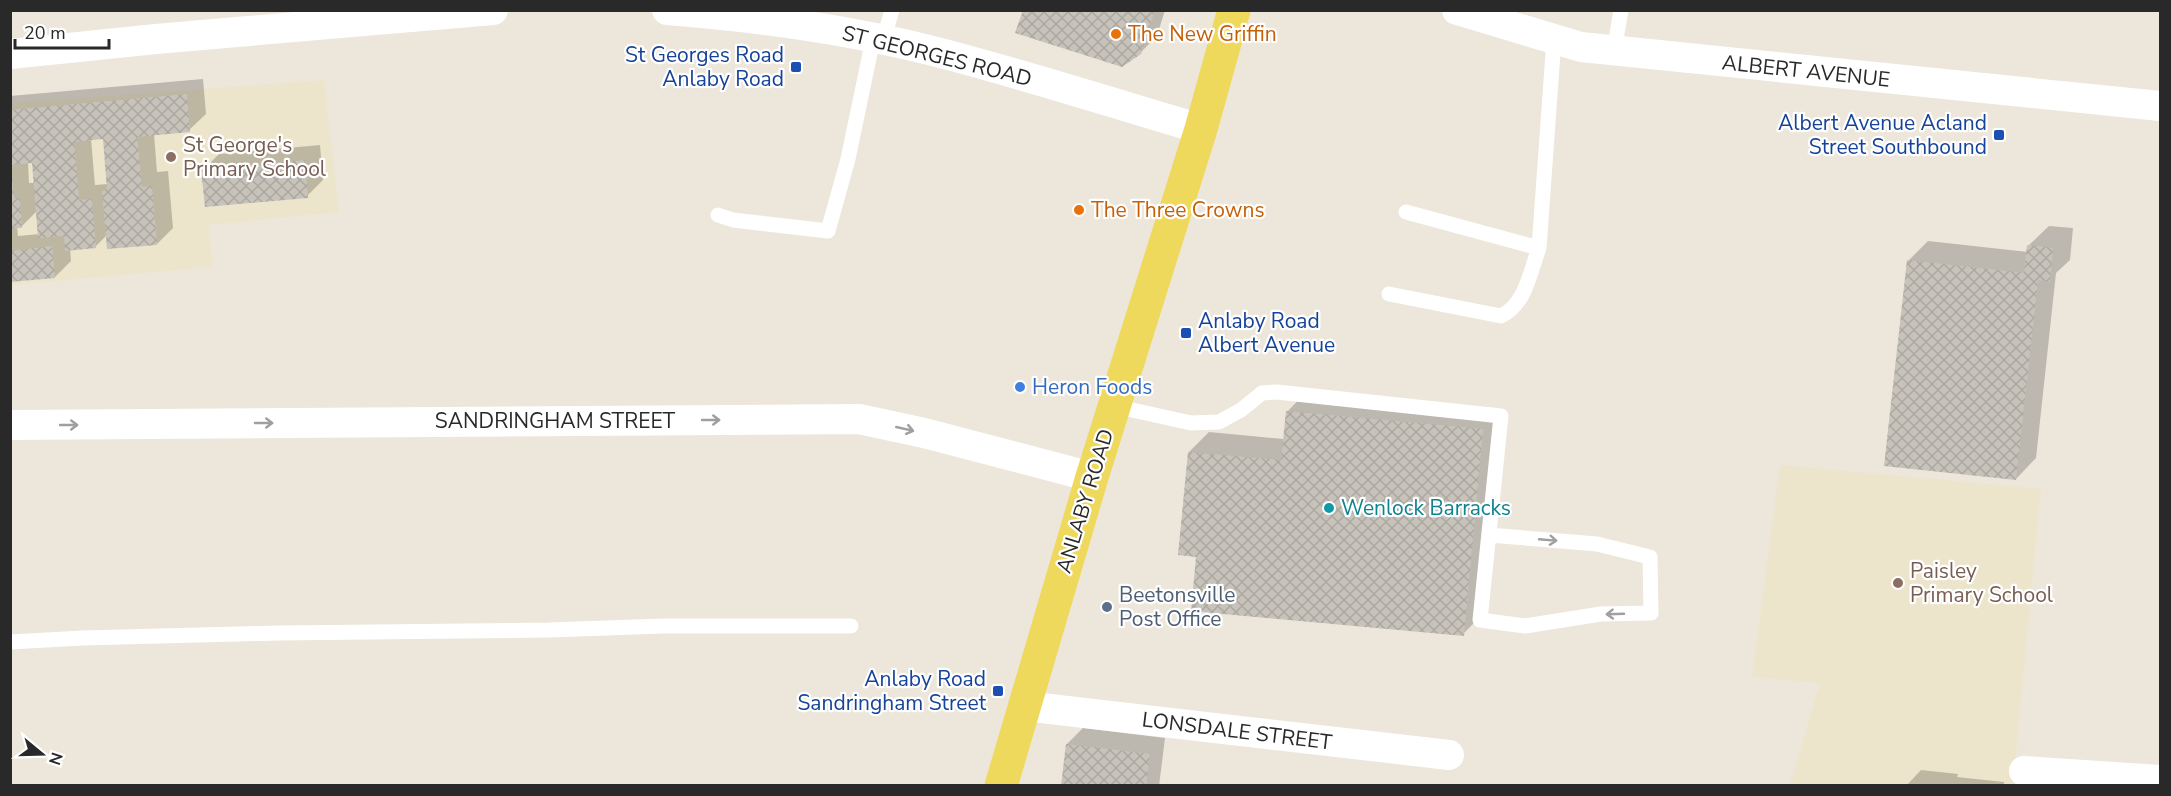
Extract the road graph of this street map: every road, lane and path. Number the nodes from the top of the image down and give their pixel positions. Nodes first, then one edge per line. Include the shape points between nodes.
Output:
1 (494, 10) edge
2 (667, 10) edge
3 (892, 10) edge
4 (1233, 10) edge
5 (1457, 10) edge
6 (1621, 10) edge
7 (1554, 39) junction
8 (878, 40) junction
9 (1614, 51) junction
10 (10, 54) edge
11 (2160, 106) edge
12 (1200, 129) junction
13 (1406, 212) dead end
14 (718, 215) dead end
15 (1539, 248) junction
16 (1389, 294) dead end
17 (1114, 406) junction
18 (10, 425) edge
19 (1092, 477) junction
20 (1489, 536) junction
21 (851, 626) dead end
22 (10, 642) edge
23 (1024, 706) junction
24 (1449, 755) dead end
25 (2024, 771) dead end
26 (2160, 780) edge
27 (1001, 786) edge

1 - 10 street
2 - 8 street, ST GEORGES ROAD via 821,28
3 - 8 lane
4 - 12 main road, ANLABY ROAD
5 - 7 street, ALBERT AVENUE
6 - 9 lane
7 - 9 street, ALBERT AVENUE
7 - 15 lane
8 - 12 street, ST GEORGES ROAD via 933,51
8 - 14 lane via 828,231
9 - 11 street, ALBERT AVENUE
12 - 17 main road, ANLABY ROAD
13 - 15 lane
15 - 16 lane via 1520,300 1502,316
17 - 19 main road, ANLABY ROAD
17 - 20 lane via 1191,423 1219,422 1262,393 1276,392 1501,416
18 -> 19 street, SANDRINGHAM STREET via 859,419
19 - 23 main road, ANLABY ROAD
20 -> 20 lane via 1597,544 1650,557 1651,613 1601,614 1526,626 1480,620
21 - 22 lane via 663,626
23 - 24 street, LONSDALE STREET
23 - 27 main road, ANLABY ROAD
25 - 26 street

